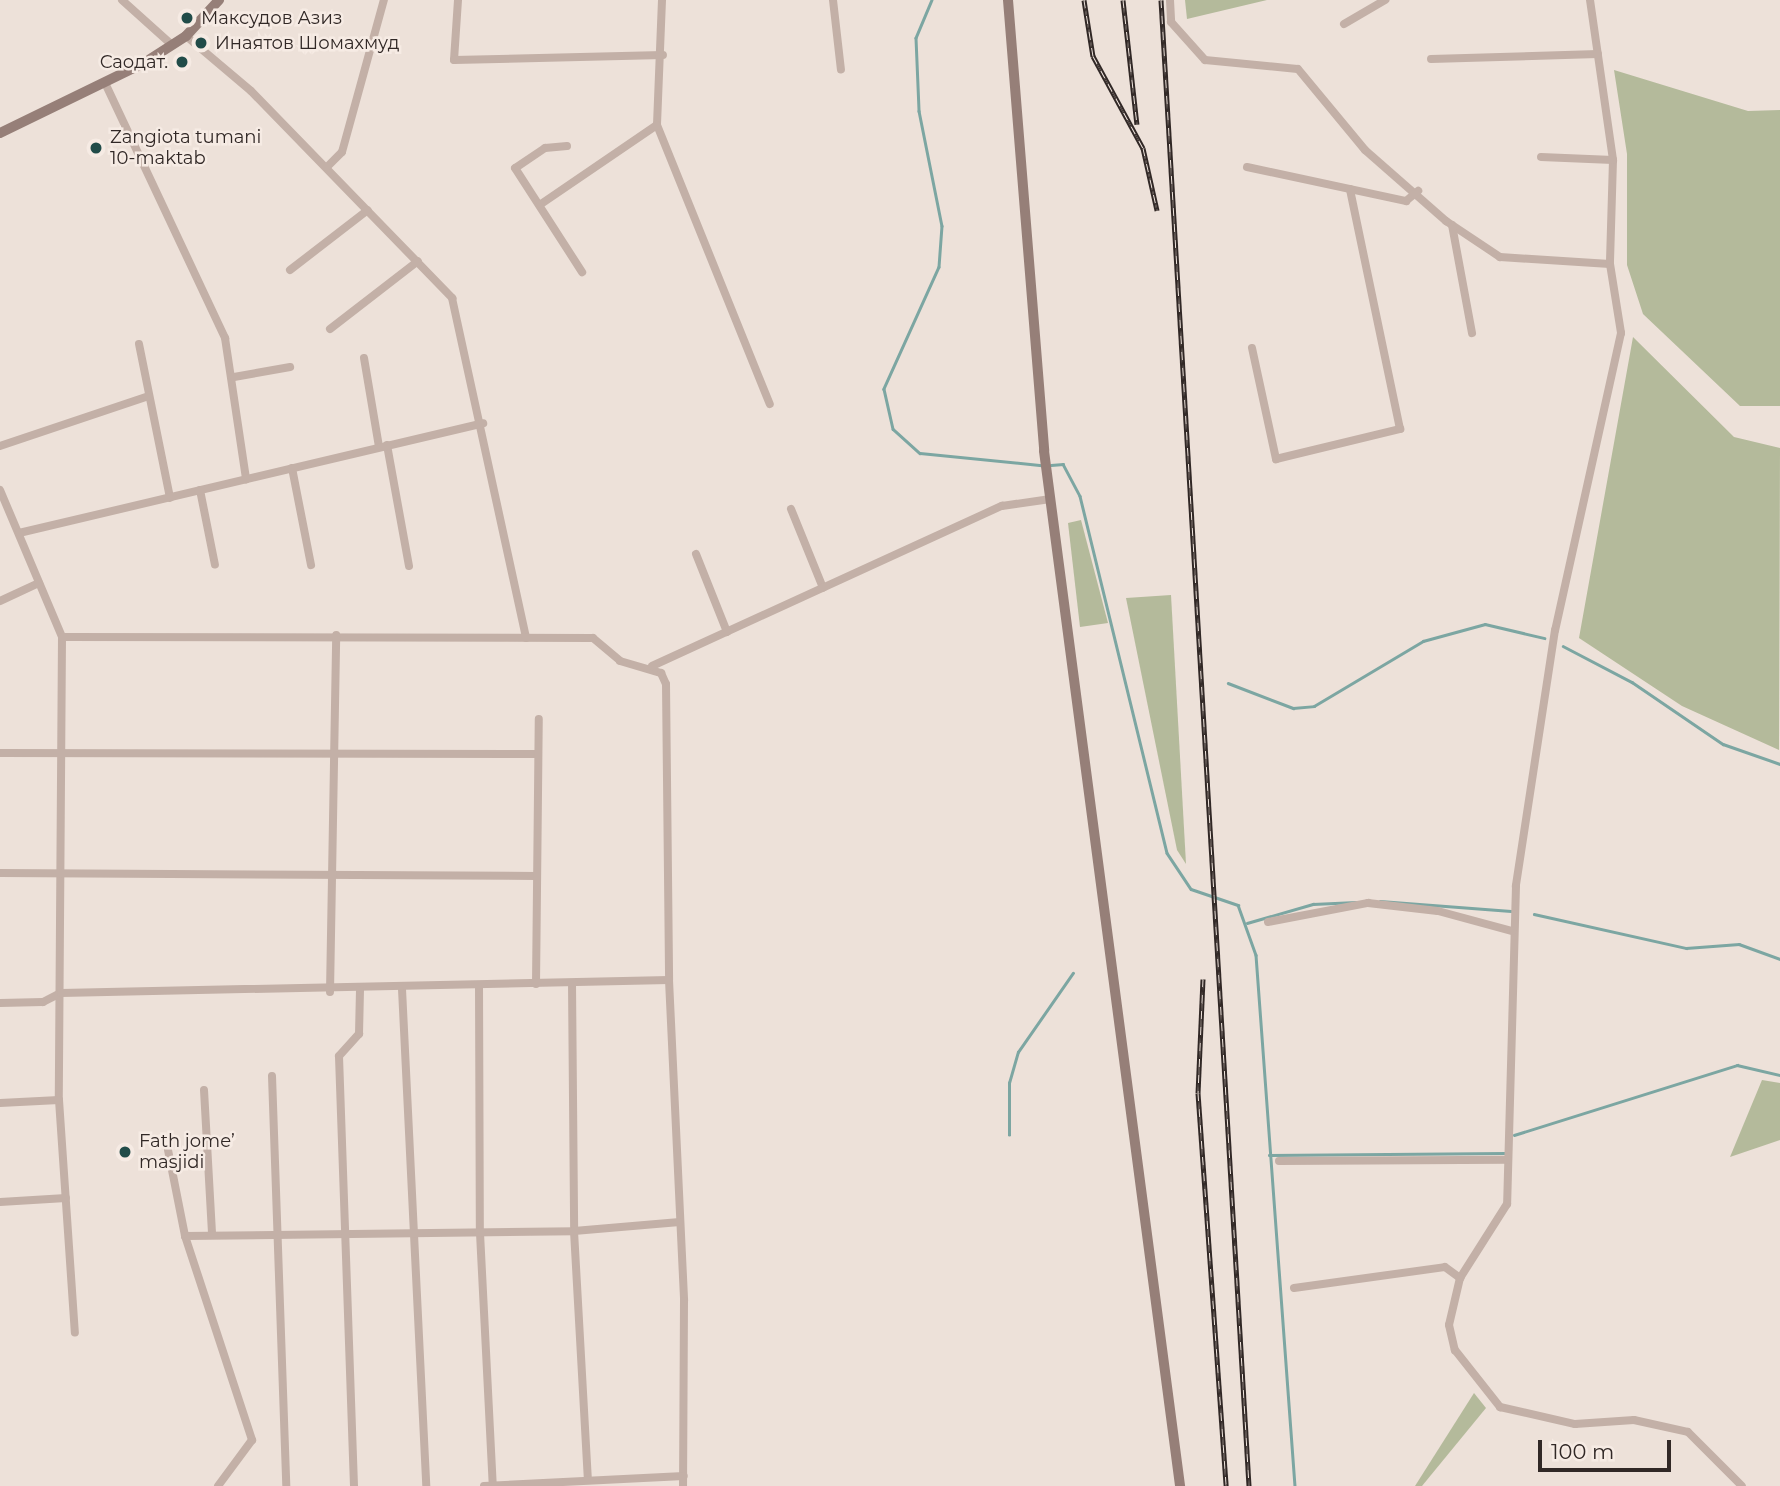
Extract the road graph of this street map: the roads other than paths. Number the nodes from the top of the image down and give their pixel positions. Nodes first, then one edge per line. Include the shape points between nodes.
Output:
1 (122, 0) edge
2 (219, 0) edge
3 (384, 0) edge
4 (458, 0) edge
5 (662, 0) edge
6 (833, 0) edge
7 (1008, 0) edge
8 (1170, 0) edge
9 (1385, 0) edge
10 (1590, 0) edge
11 (1344, 24) dead end
12 (186, 36) junction
13 (172, 46) junction
14 (1598, 54) junction
15 (663, 55) junction
16 (1431, 59) dead end
17 (841, 70) dead end
18 (106, 85) junction
19 (657, 125) junction
20 (0, 133) edge
21 (566, 146) dead end
22 (1541, 157) dead end
23 (1613, 160) junction
24 (327, 167) junction
25 (1247, 167) dead end
26 (1350, 189) junction
27 (1418, 191) junction
28 (541, 204) junction
29 (368, 210) junction
30 (1452, 225) junction
31 (418, 261) junction
32 (1610, 264) junction
33 (290, 270) dead end
34 (582, 272) dead end
35 (330, 329) dead end
36 (1472, 333) dead end
37 (139, 344) dead end
38 (1252, 348) dead end
39 (364, 358) dead end
40 (290, 367) dead end
41 (234, 377) junction
42 (149, 396) junction
43 (770, 404) dead end
44 (483, 423) junction
45 (0, 446) edge
46 (383, 446) junction
47 (292, 468) junction
48 (246, 479) junction
49 (0, 490) edge
50 (200, 490) junction
51 (170, 498) junction
52 (1050, 499) junction
53 (791, 509) dead end
54 (19, 533) junction
55 (696, 554) dead end
56 (215, 565) dead end
57 (311, 565) dead end
58 (409, 566) dead end
59 (39, 583) junction
60 (824, 588) junction
61 (0, 601) edge
62 (727, 632) junction
63 (336, 635) junction
64 (62, 637) junction
65 (526, 638) junction
66 (652, 666) junction
67 (539, 719) dead end
68 (0, 752) edge
69 (61, 753) junction
70 (538, 754) junction
71 (329, 755) junction
72 (0, 873) edge
73 (62, 874) junction
74 (537, 876) junction
75 (331, 877) junction
76 (1268, 922) dead end
77 (1513, 931) junction
78 (669, 980) junction
79 (572, 983) junction
80 (536, 984) junction
81 (479, 985) junction
82 (402, 989) junction
83 (360, 990) junction
84 (330, 992) junction
85 (61, 993) junction
86 (0, 1003) edge
87 (272, 1076) dead end
88 (204, 1090) dead end
89 (59, 1100) junction
90 (0, 1102) edge
91 (168, 1150) dead end
92 (1507, 1160) junction
93 (1279, 1161) dead end
94 (66, 1198) junction
95 (0, 1202) edge
96 (680, 1223) junction
97 (574, 1231) junction
98 (480, 1233) junction
99 (346, 1234) junction
100 (410, 1234) junction
101 (212, 1235) junction
102 (186, 1236) junction
103 (277, 1236) junction
104 (1460, 1278) junction
105 (1294, 1288) dead end
106 (75, 1332) dead end
107 (684, 1476) junction
108 (587, 1480) junction
109 (218, 1486) edge
110 (286, 1486) edge
111 (354, 1486) edge
112 (426, 1486) edge
113 (484, 1486) edge
114 (493, 1486) edge
115 (683, 1486) edge
116 (1180, 1486) edge
117 (1742, 1486) edge

1 - 13 street
2 - 12 main road
3 - 24 street via 342,152
4 - 15 street via 454,60
5 - 15 street
6 - 17 street
7 - 52 main road
8 - 27 street via 1171,22 1205,60 1298,69 1365,150
9 - 11 street
10 - 14 street
12 - 13 main road
12 - 24 street
13 - 18 main road
14 - 16 street
14 - 23 street
15 - 19 street
18 - 20 main road
18 - 41 street via 225,338
19 - 28 street
19 - 43 street
21 - 28 street via 545,148 515,168
22 - 23 street
23 - 32 street
24 - 29 street
25 - 26 street
26 - 27 street via 1406,201
26 - 38 street via 1400,429 1276,459
27 - 30 street
28 - 34 street
29 - 31 street
29 - 33 street
30 - 32 street via 1500,257
30 - 36 street
31 - 35 street
31 - 44 street via 452,298
32 - 77 street via 1621,333 1555,630
37 - 42 street
39 - 46 street
40 - 41 street
41 - 48 street
42 - 45 street
42 - 51 street
44 - 46 street
44 - 65 street
46 - 47 street
46 - 58 street
47 - 48 street
47 - 57 street
48 - 50 street
49 - 54 street
50 - 51 street
50 - 56 street
51 - 54 street
52 - 60 street via 1002,506
52 - 116 main road
53 - 60 street
54 - 59 street
55 - 62 street
59 - 61 street
59 - 64 street
60 - 62 street
62 - 66 street
63 - 64 street
63 - 65 street
63 - 71 street
64 - 69 street
65 - 66 street via 593,638 620,661
66 - 78 street via 666,684
67 - 70 street
68 - 69 street
69 - 71 street
69 - 73 street
70 - 71 street
70 - 74 street
71 - 75 street
72 - 73 street
73 - 75 street
73 - 85 street
74 - 75 street
74 - 80 street
75 - 84 street
76 - 77 street via 1368,903 1438,911
77 - 92 street
78 - 79 street
78 - 96 street
79 - 80 street
79 - 97 street
80 - 81 street
81 - 82 street
81 - 98 street
82 - 83 street
82 - 100 street
83 - 84 street
83 - 99 street via 359,1034 339,1056
84 - 85 street
85 - 86 street via 43,1002
85 - 89 street
87 - 103 street
88 - 101 street
89 - 90 street
89 - 94 street
91 - 102 street
92 - 93 street
92 - 104 street via 1507,1204
94 - 95 street
94 - 106 street
96 - 97 street
96 - 107 street
97 - 98 street
97 - 108 street
98 - 100 street
98 - 114 street
99 - 100 street
99 - 103 street
99 - 111 street
100 - 112 street
101 - 102 street
101 - 103 street
102 - 109 street via 252,1440
103 - 110 street
104 - 105 street via 1445,1267
104 - 117 street via 1450,1315 1455,1350 1500,1407 1575,1424 1634,1420 1688,1432
107 - 108 street
107 - 115 street
108 - 114 street
113 - 114 street

